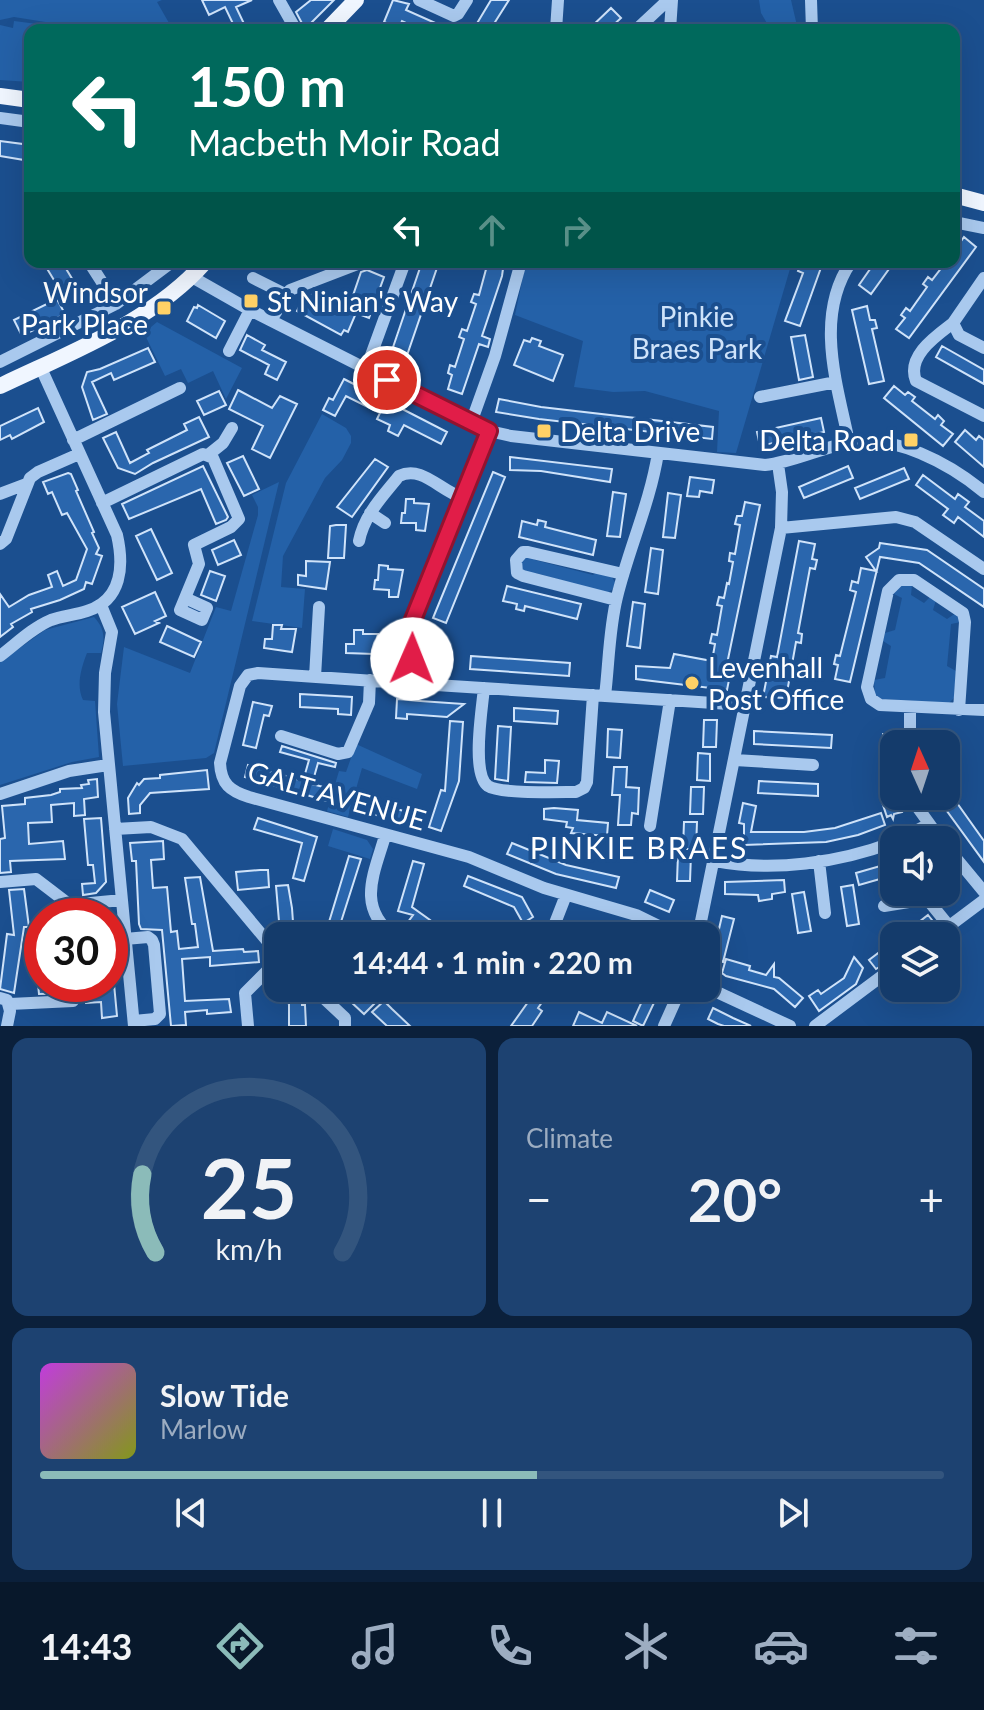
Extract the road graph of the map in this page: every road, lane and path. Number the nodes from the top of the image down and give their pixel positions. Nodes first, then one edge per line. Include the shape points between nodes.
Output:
1 (279, 0) edge
2 (356, 0) edge
3 (419, 0) edge
4 (467, 0) edge
5 (558, 0) edge
6 (670, 0) edge
7 (811, 0) edge
8 (647, 20) junction
9 (293, 24) edge
10 (333, 24) edge
11 (556, 24) edge
12 (643, 24) edge
13 (658, 24) edge
14 (670, 24) edge
15 (812, 24) edge
16 (0, 96) edge
17 (24, 99) edge
18 (0, 118) edge
19 (24, 121) edge
20 (960, 197) edge
21 (984, 203) edge
22 (960, 223) edge
23 (984, 228) edge
24 (93, 268) edge
25 (164, 268) edge
26 (200, 268) edge
27 (347, 268) edge
28 (403, 268) edge
29 (519, 268) edge
30 (847, 268) edge
31 (192, 277) junction
32 (253, 278) dead end
33 (984, 278) edge
34 (285, 294) junction
35 (116, 304) junction
36 (250, 310) junction
37 (271, 320) junction
38 (953, 323) junction
39 (984, 348) edge
40 (229, 351) dead end
41 (0, 362) edge
42 (40, 366) junction
43 (366, 369) junction
44 (836, 382) junction
45 (0, 386) edge
46 (180, 388) dead end
47 (760, 397) dead end
48 (984, 416) edge
49 (471, 423) junction
50 (232, 428) dead end
51 (489, 431) junction
52 (73, 440) junction
53 (849, 442) junction
54 (658, 453) junction
55 (79, 454) junction
56 (208, 455) junction
57 (778, 464) junction
58 (26, 484) junction
59 (984, 492) edge
60 (0, 494) edge
61 (463, 498) junction
62 (102, 503) junction
63 (370, 513) junction
64 (13, 517) junction
65 (385, 523) dead end
66 (781, 528) junction
67 (359, 541) dead end
68 (0, 544) edge
69 (984, 569) edge
70 (623, 574) junction
71 (185, 598) dead end
72 (616, 600) junction
73 (101, 605) junction
74 (319, 607) dead end
75 (404, 642) junction
76 (0, 656) edge
77 (315, 677) junction
78 (370, 680) junction
79 (389, 682) junction
80 (431, 684) junction
81 (484, 688) junction
82 (599, 695) junction
83 (670, 700) junction
84 (745, 705) junction
85 (910, 707) junction
86 (959, 710) junction
87 (984, 710) edge
88 (910, 730) edge
89 (281, 736) dead end
90 (735, 760) junction
91 (108, 765) junction
92 (813, 765) dead end
93 (0, 794) edge
94 (922, 810) edge
95 (929, 824) joint
96 (650, 826) dead end
97 (925, 826) edge
98 (115, 829) junction
99 (385, 836) junction
100 (880, 846) edge
101 (715, 861) junction
102 (819, 861) junction
103 (960, 863) edge
104 (0, 882) edge
105 (984, 892) edge
106 (566, 895) junction
107 (61, 898) edge
108 (122, 898) edge
109 (984, 900) edge
110 (933, 906) edge
111 (825, 913) dead end
112 (378, 922) edge
113 (555, 922) edge
114 (650, 922) edge
115 (701, 922) edge
116 (946, 922) edge
117 (954, 922) edge
118 (128, 939) edge
119 (264, 940) edge
120 (128, 967) edge
121 (264, 972) edge
122 (880, 977) edge
123 (720, 994) edge
124 (5, 1001) edge
125 (328, 1002) edge
126 (675, 1002) edge
127 (134, 1024) edge
128 (7, 1026) edge
129 (248, 1026) edge
130 (345, 1026) edge
131 (664, 1026) edge
132 (790, 1026) edge
133 (815, 1026) edge

1 - 9 street
2 - 10 main road
3 - 4 street via 454,16
5 - 11 street
6 - 8 street
6 - 14 street
7 - 15 street
8 - 12 street
8 - 13 street
16 - 17 main road
18 - 19 street
20 - 21 main road
22 - 23 street
24 - 35 street
25 - 35 street
26 - 31 main road
27 - 34 street
28 - 43 street
29 - 49 street
30 - 44 street via 832,327
31 - 36 street
31 - 42 main road via 137,318
32 - 34 street
33 - 38 street
34 - 37 street
35 - 41 street
36 - 37 street
36 - 40 street
37 - 43 street
38 - 39 street via 959,335
38 - 48 street via 933,338 913,374 916,381
42 - 45 main road
42 - 52 street
43 - 49 street
44 - 47 street
44 - 53 street
46 - 52 street via 136,416
49 - 51 street
50 - 56 street
51 - 54 street
51 - 61 street
52 - 55 street
53 - 57 street
53 - 59 street via 911,450
54 - 57 street
54 - 70 street
55 - 58 street via 38,472
55 - 62 street
56 - 62 street
56 - 71 street via 239,519 194,545 199,564
57 - 66 street
58 - 60 street
58 - 64 street
60 - 64 street
61 - 63 street via 421,474 406,472
61 - 75 street
62 - 73 street via 117,535 122,564 116,586
63 - 65 street
63 - 67 street
64 - 68 street
66 - 69 street via 896,517 915,522
66 - 84 street
70 - 72 street
70 - 72 street via 528,552 516,560 517,573 523,576
72 - 82 street
73 - 76 street via 50,620
73 - 91 street via 112,632 103,701
74 - 77 street
75 - 79 street
75 - 80 street
77 - 78 street, GALT AVENUE
77 - 99 street, GALT AVENUE via 253,673 243,680 221,774 232,791
78 - 79 street, GALT AVENUE
78 - 89 street via 369,703 348,752 338,754
79 - 80 street
80 - 81 street
81 - 82 street
81 - 82 street via 479,768 484,782 497,790 584,794
82 - 83 street
83 - 84 street
83 - 96 street
84 - 90 street
85 - 86 street
85 - 86 street via 875,703 867,687 888,591 909,579 965,617
85 - 88 street
86 - 87 street
90 - 92 street
90 - 101 street
91 - 93 street via 69,771
91 - 98 street
94 - 95 street
95 - 97 street
98 - 108 street
98 - 119 street via 151,827 182,839
99 - 106 street, GALT AVENUE via 469,857
99 - 112 street via 371,904
100 - 102 street
101 - 102 street
101 - 115 street
102 - 111 street
103 - 105 street
104 - 107 street via 36,879
106 - 113 street
106 - 114 street, GALT AVENUE
109 - 117 street
110 - 116 street
118 - 127 street via 152,940 160,1014
120 - 127 street
121 - 129 street via 245,993
122 - 133 street
123 - 132 street
124 - 128 street
125 - 130 street via 345,1018
126 - 131 street

